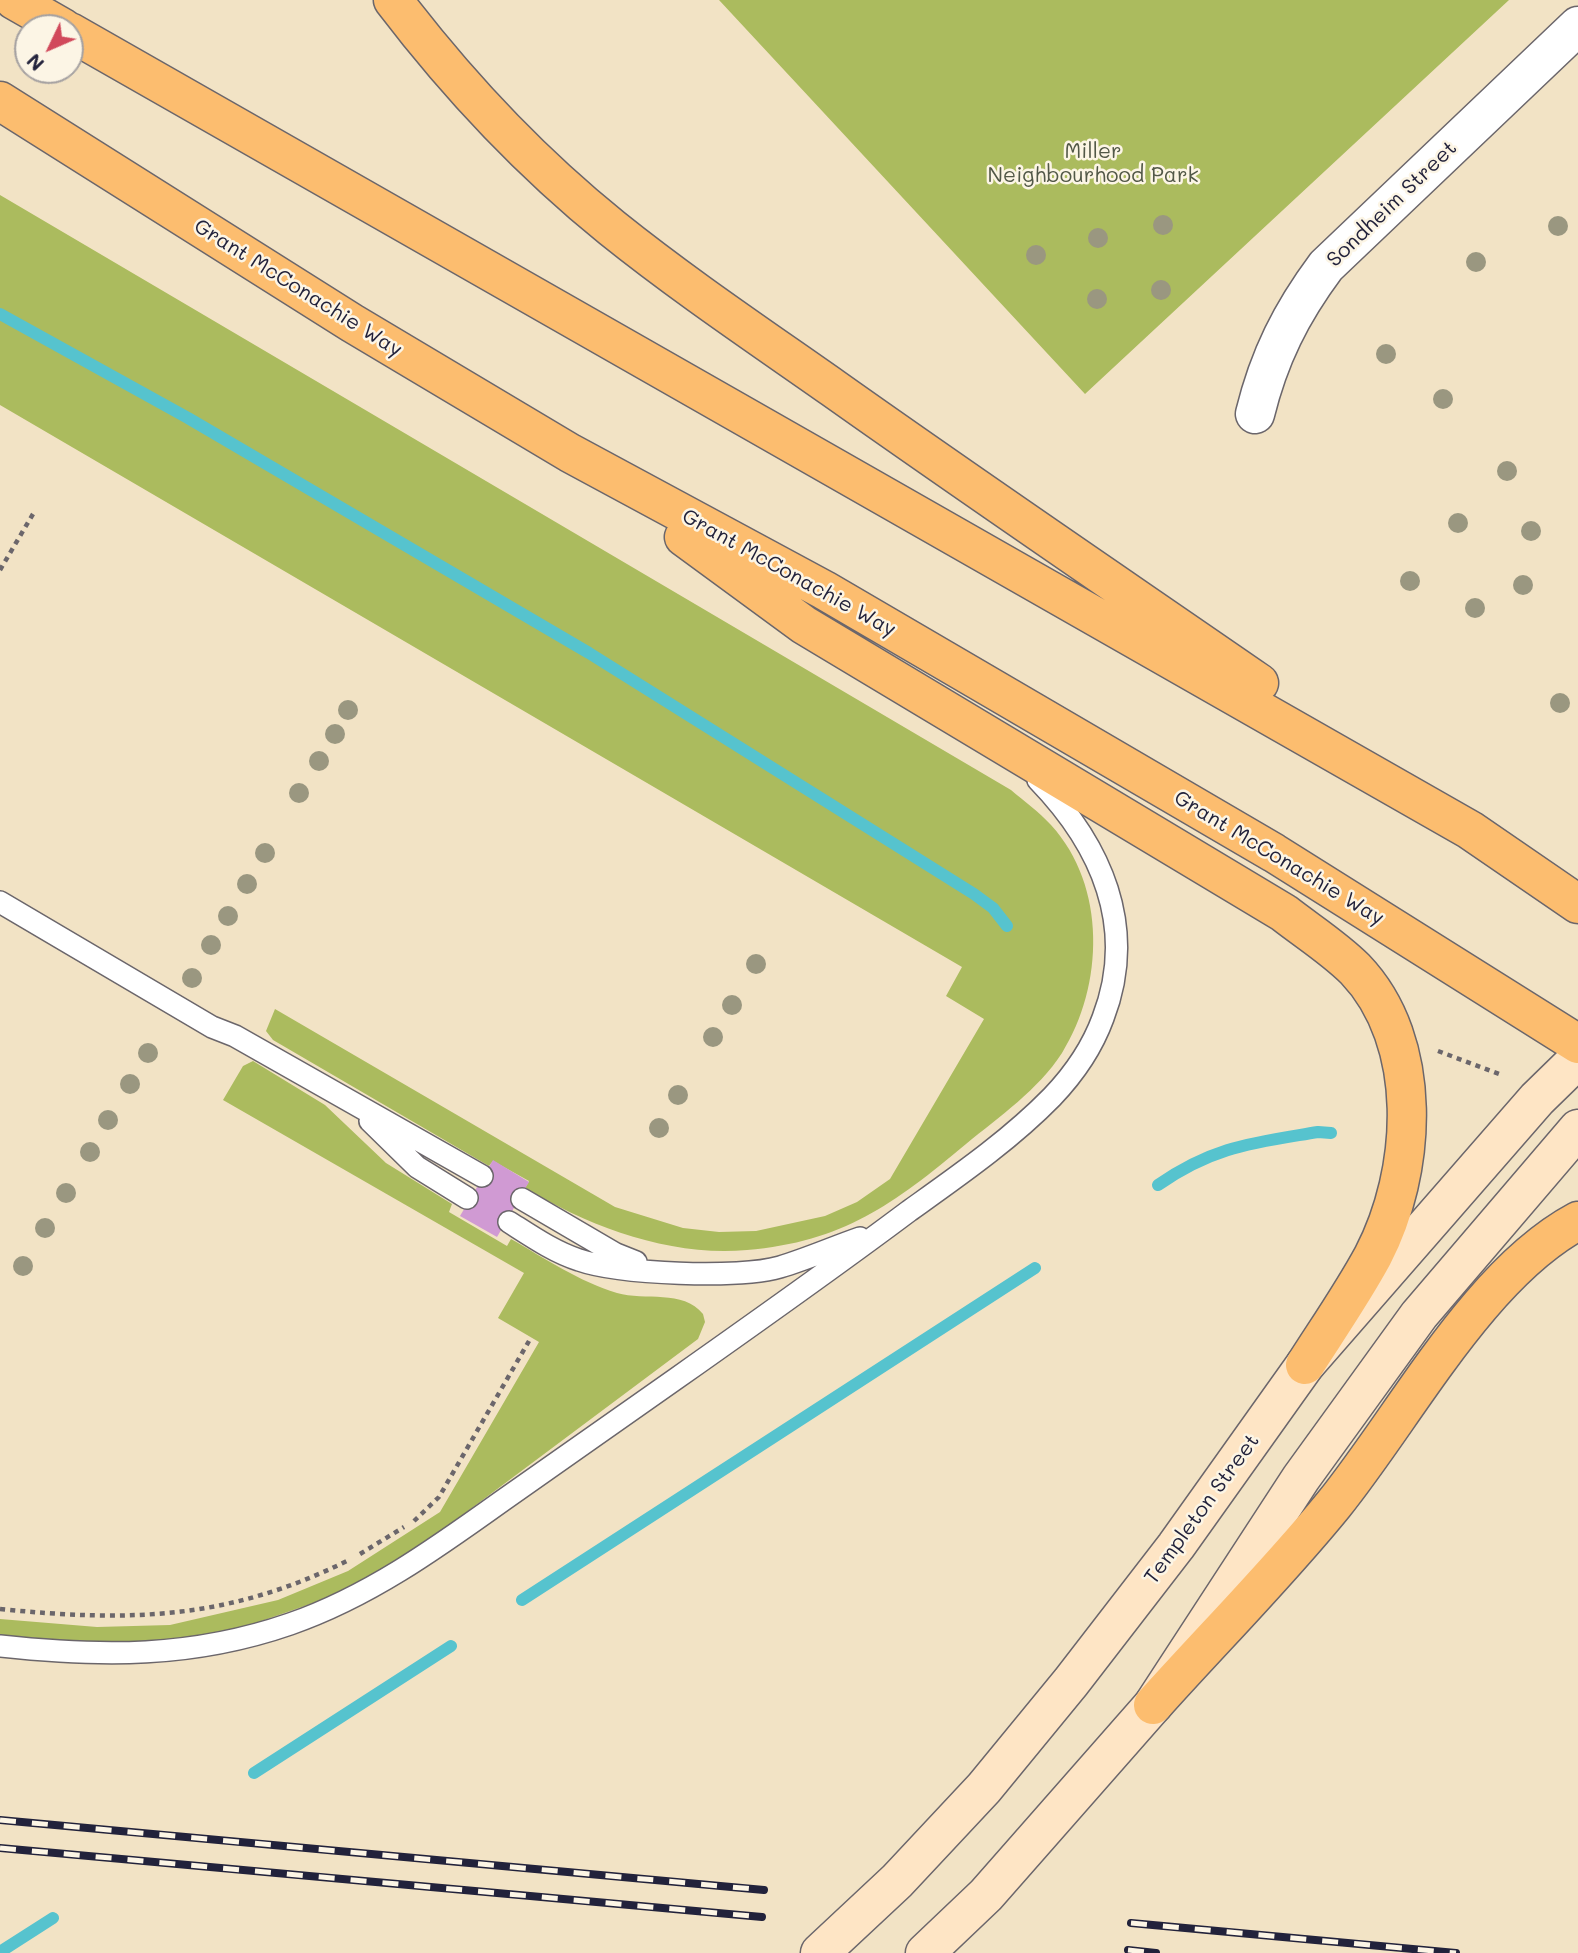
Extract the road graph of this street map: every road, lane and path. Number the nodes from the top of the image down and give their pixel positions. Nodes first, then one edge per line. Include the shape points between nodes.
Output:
1 (14, 0) edge
2 (393, 0) edge
3 (38, 14) edge
4 (1578, 26) edge
5 (84, 40) edge
6 (7, 107) edge
7 (1255, 414) dead end
8 (570, 453) junction
9 (33, 514) dead end
10 (0, 569) edge
11 (992, 739) junction
12 (1470, 830) junction
13 (0, 902) edge
14 (1578, 904) edge
15 (1578, 1044) edge
16 (1429, 1048) dead end
17 (1578, 1059) edge
18 (1502, 1075) dead end
19 (353, 1104) junction
20 (1578, 1129) edge
21 (482, 1176) dead end
22 (467, 1198) dead end
23 (522, 1199) dead end
24 (1578, 1221) edge
25 (509, 1222) dead end
26 (886, 1229) junction
27 (661, 1272) junction
28 (530, 1341) dead end
29 (1305, 1365) junction
30 (0, 1609) edge
31 (0, 1646) edge
32 (1153, 1704) junction
33 (820, 1953) edge
34 (925, 1953) edge

1 - 3 main road
2 - 12 main road via 492,119 641,251 1010,514
4 - 7 street, Sondheim Street via 1326,266 1279,338
5 - 12 main road
6 - 8 main road, Grant McConachie Way
8 - 11 main road via 804,625
8 - 15 main road, Grant McConachie Way via 824,590 1262,846
9 - 10 path
11 - 26 lane via 1060,803 1098,860 1115,926 1111,991 1091,1045 1051,1098
11 - 29 main road via 1284,913 1355,970 1389,1024 1398,1047 1406,1128 1391,1214 1373,1256
12 - 14 main road
13 - 19 lane via 164,1000
16 - 18 path
17 - 29 street, Templeton Street via 1537,1099
19 - 21 lane
19 - 22 lane via 417,1167
20 - 32 street via 1419,1315 1301,1478
23 - 27 lane via 616,1254
24 - 32 main road via 1538,1246 1510,1272 1334,1504
25 - 27 lane via 561,1254 582,1261
26 - 27 lane via 778,1268 711,1274
26 - 31 lane via 411,1566 349,1599 292,1624 181,1651 61,1653
28 - 30 path via 439,1497 412,1522 355,1557 264,1595 187,1612 112,1618
29 - 33 street, Templeton Street via 1176,1546 984,1788 897,1881
32 - 34 street via 986,1895

